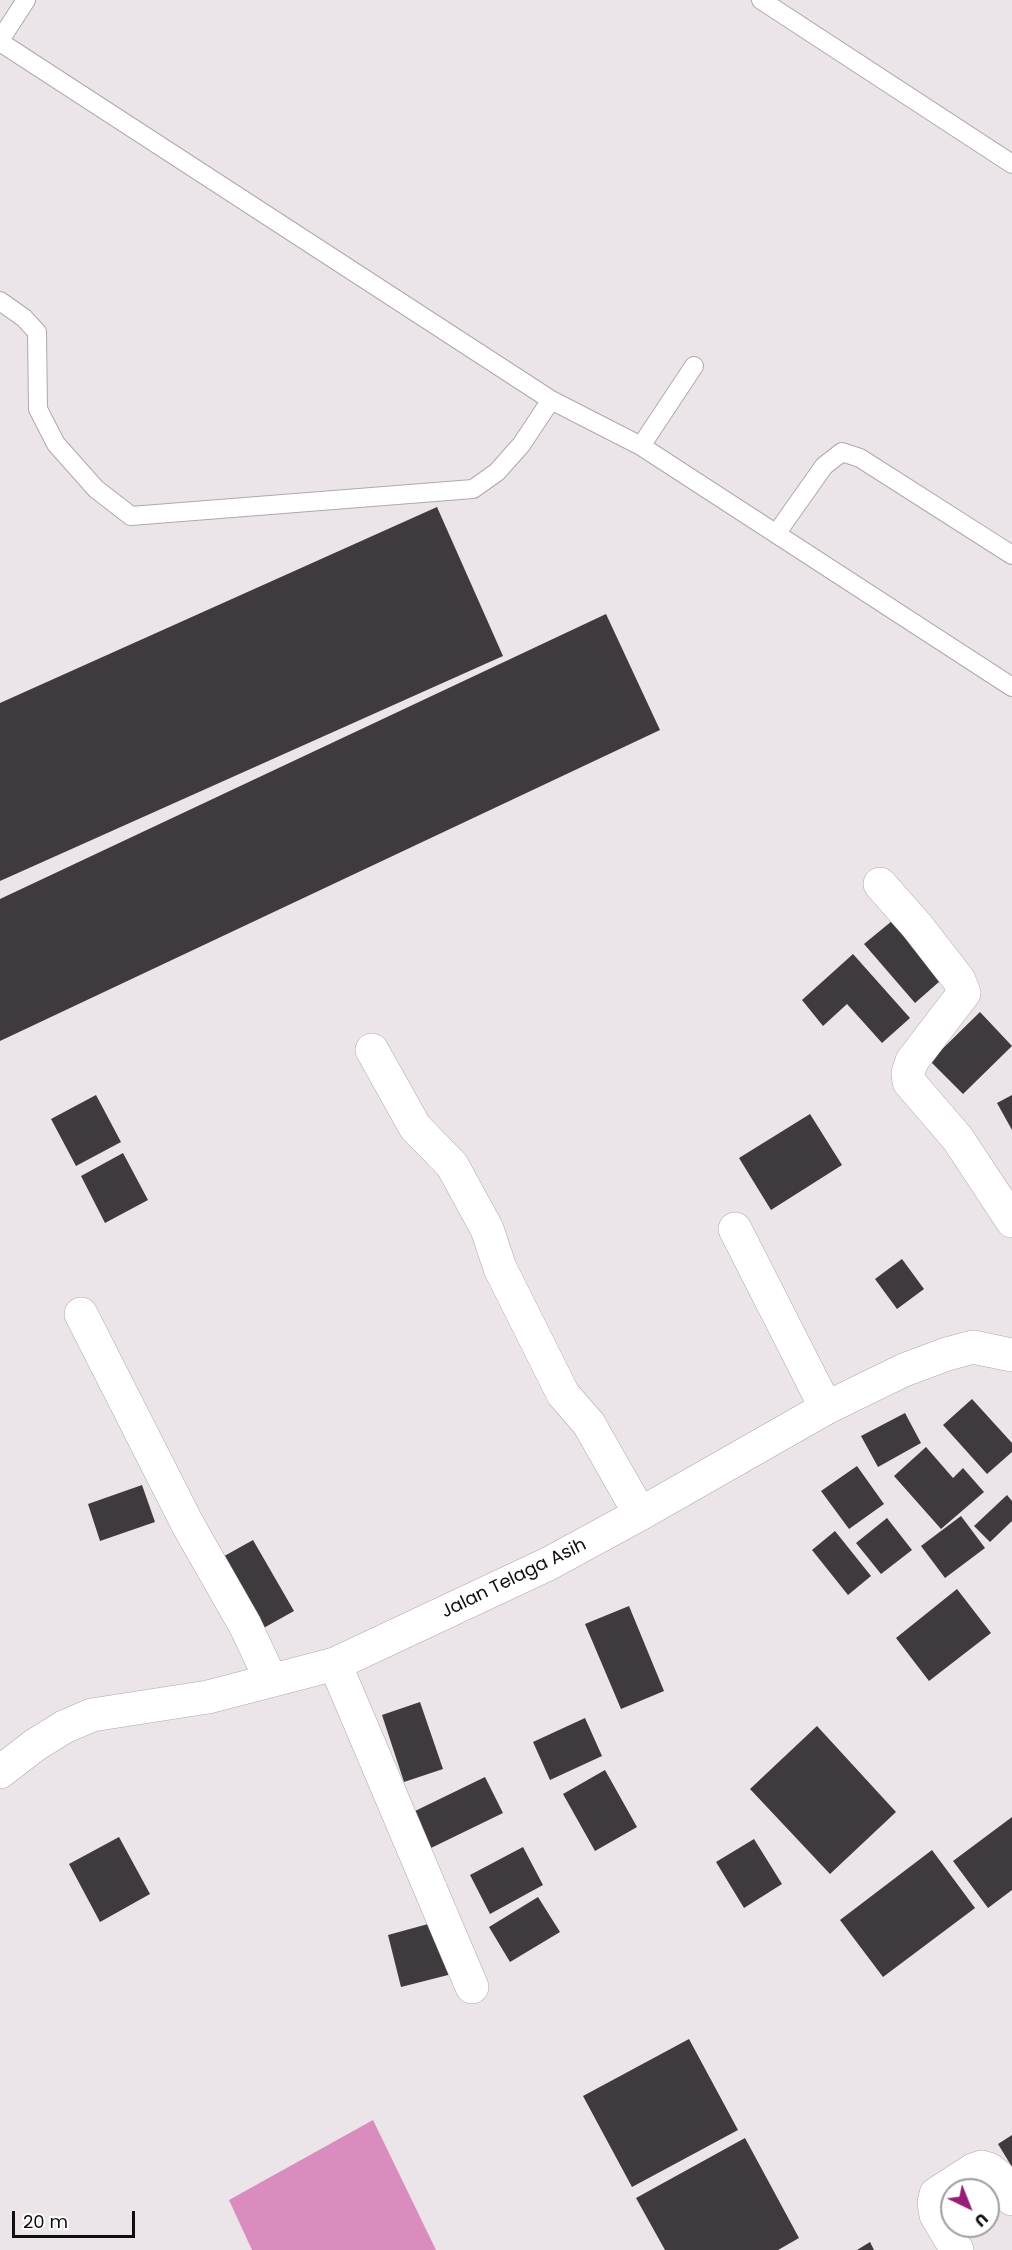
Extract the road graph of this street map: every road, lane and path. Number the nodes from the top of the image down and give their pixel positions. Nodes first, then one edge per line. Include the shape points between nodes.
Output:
1 (27, 0) edge
2 (761, 0) edge
3 (0, 41) edge
4 (1012, 164) edge
5 (0, 301) edge
6 (694, 366) dead end
7 (550, 400) junction
8 (641, 446) junction
9 (776, 534) junction
10 (1012, 555) edge
11 (1012, 687) edge
12 (880, 884) dead end
13 (372, 1050) dead end
14 (1012, 1221) edge
15 (735, 1229) dead end
16 (81, 1314) dead end
17 (1012, 1355) edge
18 (826, 1408) junction
19 (640, 1514) junction
20 (335, 1664) junction
21 (271, 1680) junction
22 (0, 1772) edge
23 (472, 1987) dead end
24 (1012, 2199) edge
25 (957, 2250) edge

1 - 3 lane
2 - 4 lane
3 - 7 lane
5 - 7 lane via 37,332 38,409 56,444 96,489 131,516 473,489 496,472 521,445
6 - 8 lane
7 - 8 lane
8 - 9 lane
9 - 10 lane via 824,466 842,452 860,458
9 - 11 lane
12 - 14 street via 959,980 964,993 912,1061 909,1082 958,1140
13 - 19 street via 415,1127 452,1165 487,1229 500,1268 563,1394 589,1424
15 - 18 street
16 - 21 street
17 - 18 street, Jalan Telaga Asih via 973,1347 947,1354
18 - 19 street, Jalan Telaga Asih
19 - 20 street, Jalan Telaga Asih via 548,1564
20 - 21 street, Jalan Telaga Asih
20 - 23 street
21 - 22 street, Jalan Telaga Asih via 208,1697 92,1715 34,1745
24 - 25 street via 999,2176 982,2167 936,2194 936,2215

